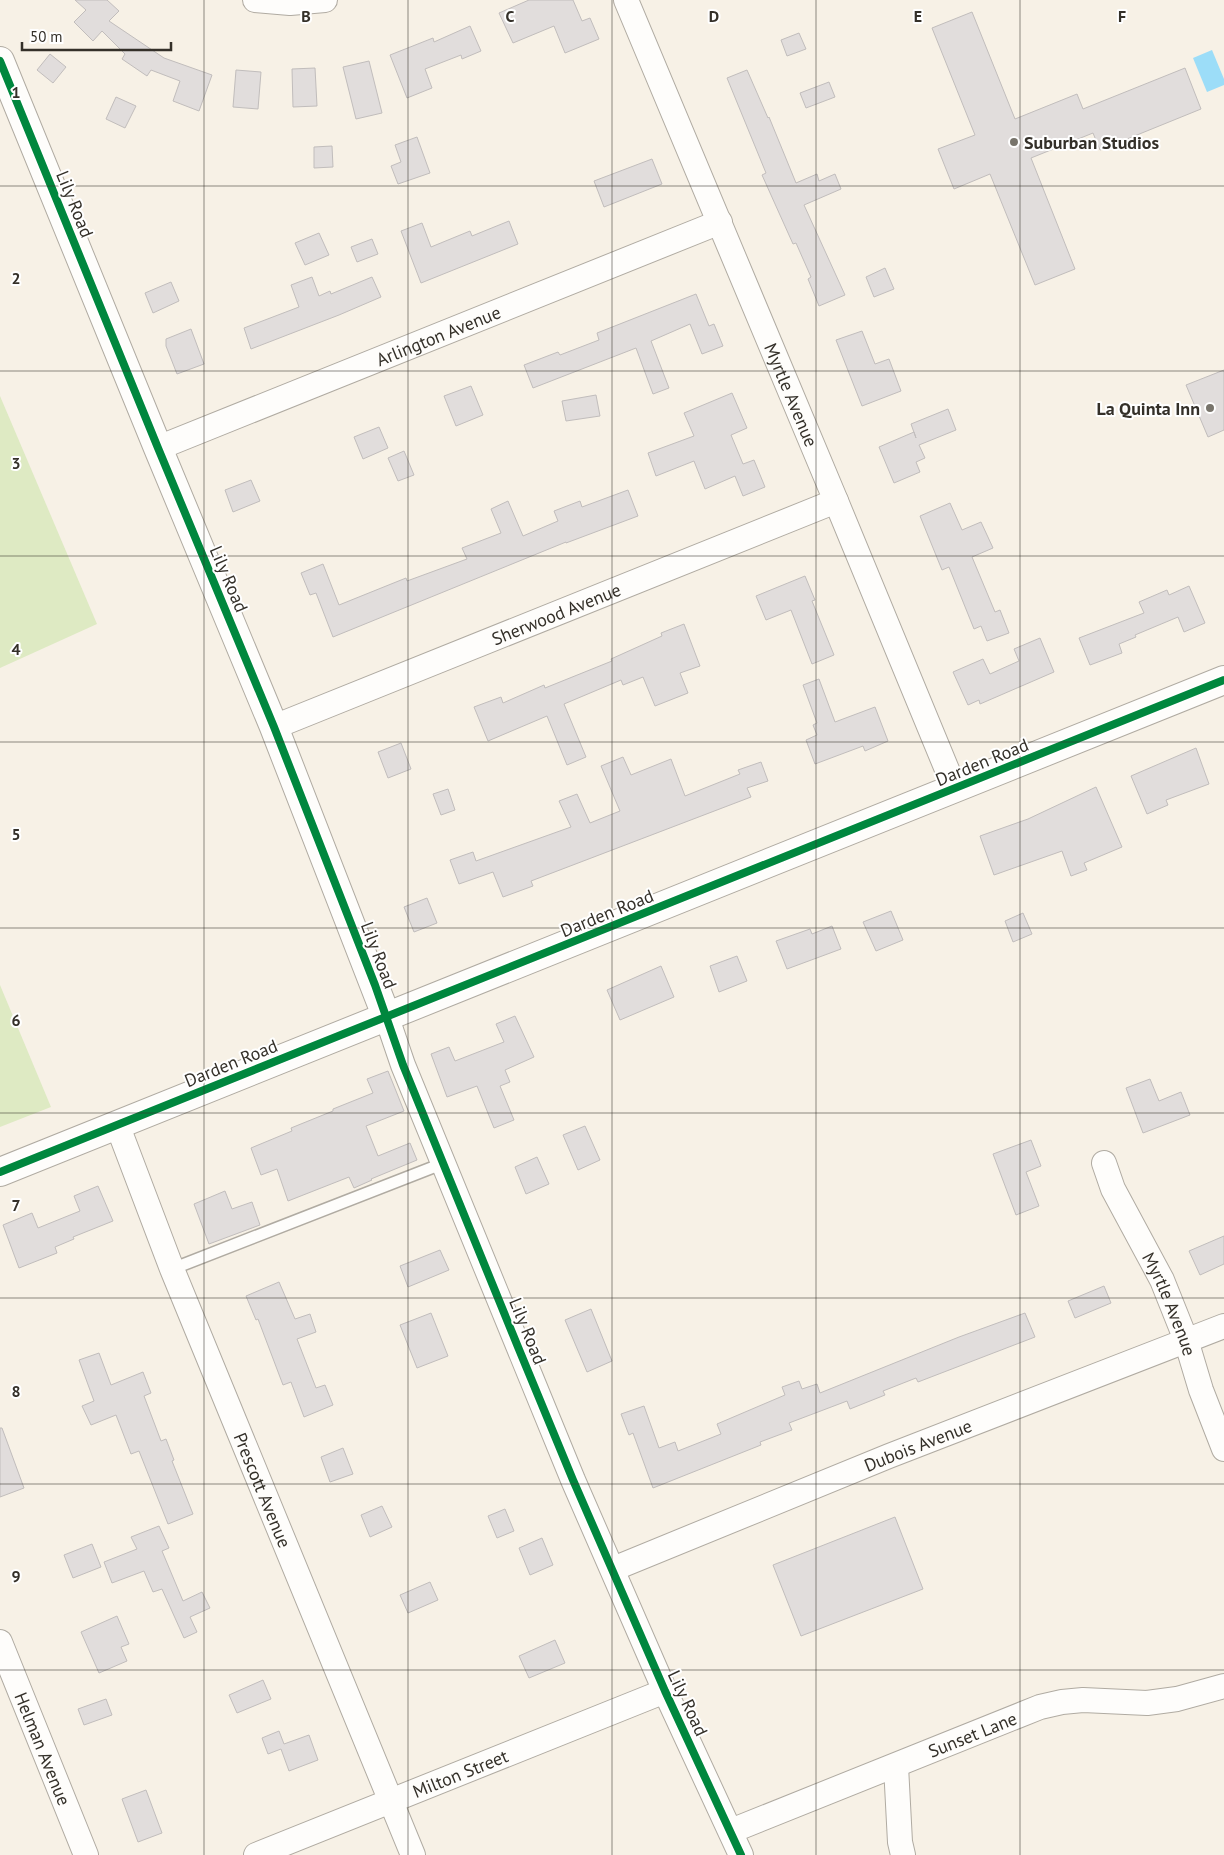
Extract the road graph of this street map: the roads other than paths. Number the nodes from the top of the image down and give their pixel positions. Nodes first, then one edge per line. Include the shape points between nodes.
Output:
1 (255, 0) edge
2 (325, 0) edge
3 (626, 0) edge
4 (0, 61) edge
5 (720, 222) junction
6 (158, 448) junction
7 (836, 501) junction
8 (1224, 680) edge
9 (274, 727) junction
10 (955, 789) junction
11 (387, 1018) junction
12 (117, 1124) junction
13 (444, 1162) junction
14 (1104, 1164) dead end
15 (0, 1172) edge
16 (172, 1269) junction
17 (1224, 1326) edge
18 (1186, 1340) junction
19 (1224, 1449) edge
20 (613, 1569) junction
21 (0, 1642) edge
22 (1224, 1686) edge
23 (665, 1691) junction
24 (896, 1766) junction
25 (390, 1801) junction
26 (731, 1831) junction
27 (86, 1855) edge
28 (256, 1855) edge
29 (413, 1855) edge
30 (741, 1855) edge
31 (903, 1855) edge

1 - 2 street via 290,3
3 - 5 street, Myrtle Avenue
4 - 6 street, Lily Road
5 - 6 street, Arlington Avenue
5 - 7 street, Myrtle Avenue
6 - 9 street, Lily Road
7 - 9 street, Sherwood Avenue
7 - 10 street, Myrtle Avenue
8 - 10 street, Darden Road
9 - 11 street, Lily Road
10 - 11 street, Darden Road
11 - 12 street, Darden Road
11 - 13 street, Lily Road
12 - 15 street, Darden Road
12 - 16 street, Prescott Avenue
13 - 16 lane
13 - 20 street, Lily Road
14 - 18 street, Myrtle Avenue via 1112,1189 1162,1280
16 - 25 street, Prescott Avenue
17 - 18 street, Dubois Avenue
18 - 19 street, Myrtle Avenue
18 - 20 street, Dubois Avenue via 889,1456
20 - 23 street, Lily Road
21 - 27 street, Helman Avenue
22 - 24 street, Sunset Lane via 1177,1699 1147,1703 1083,1700 1040,1707
23 - 25 street, Milton Street
23 - 26 street, Lily Road
24 - 26 street, Sunset Lane
24 - 31 street
25 - 28 street, Milton Street
25 - 29 street, Prescott Avenue
26 - 30 street, Lily Road

